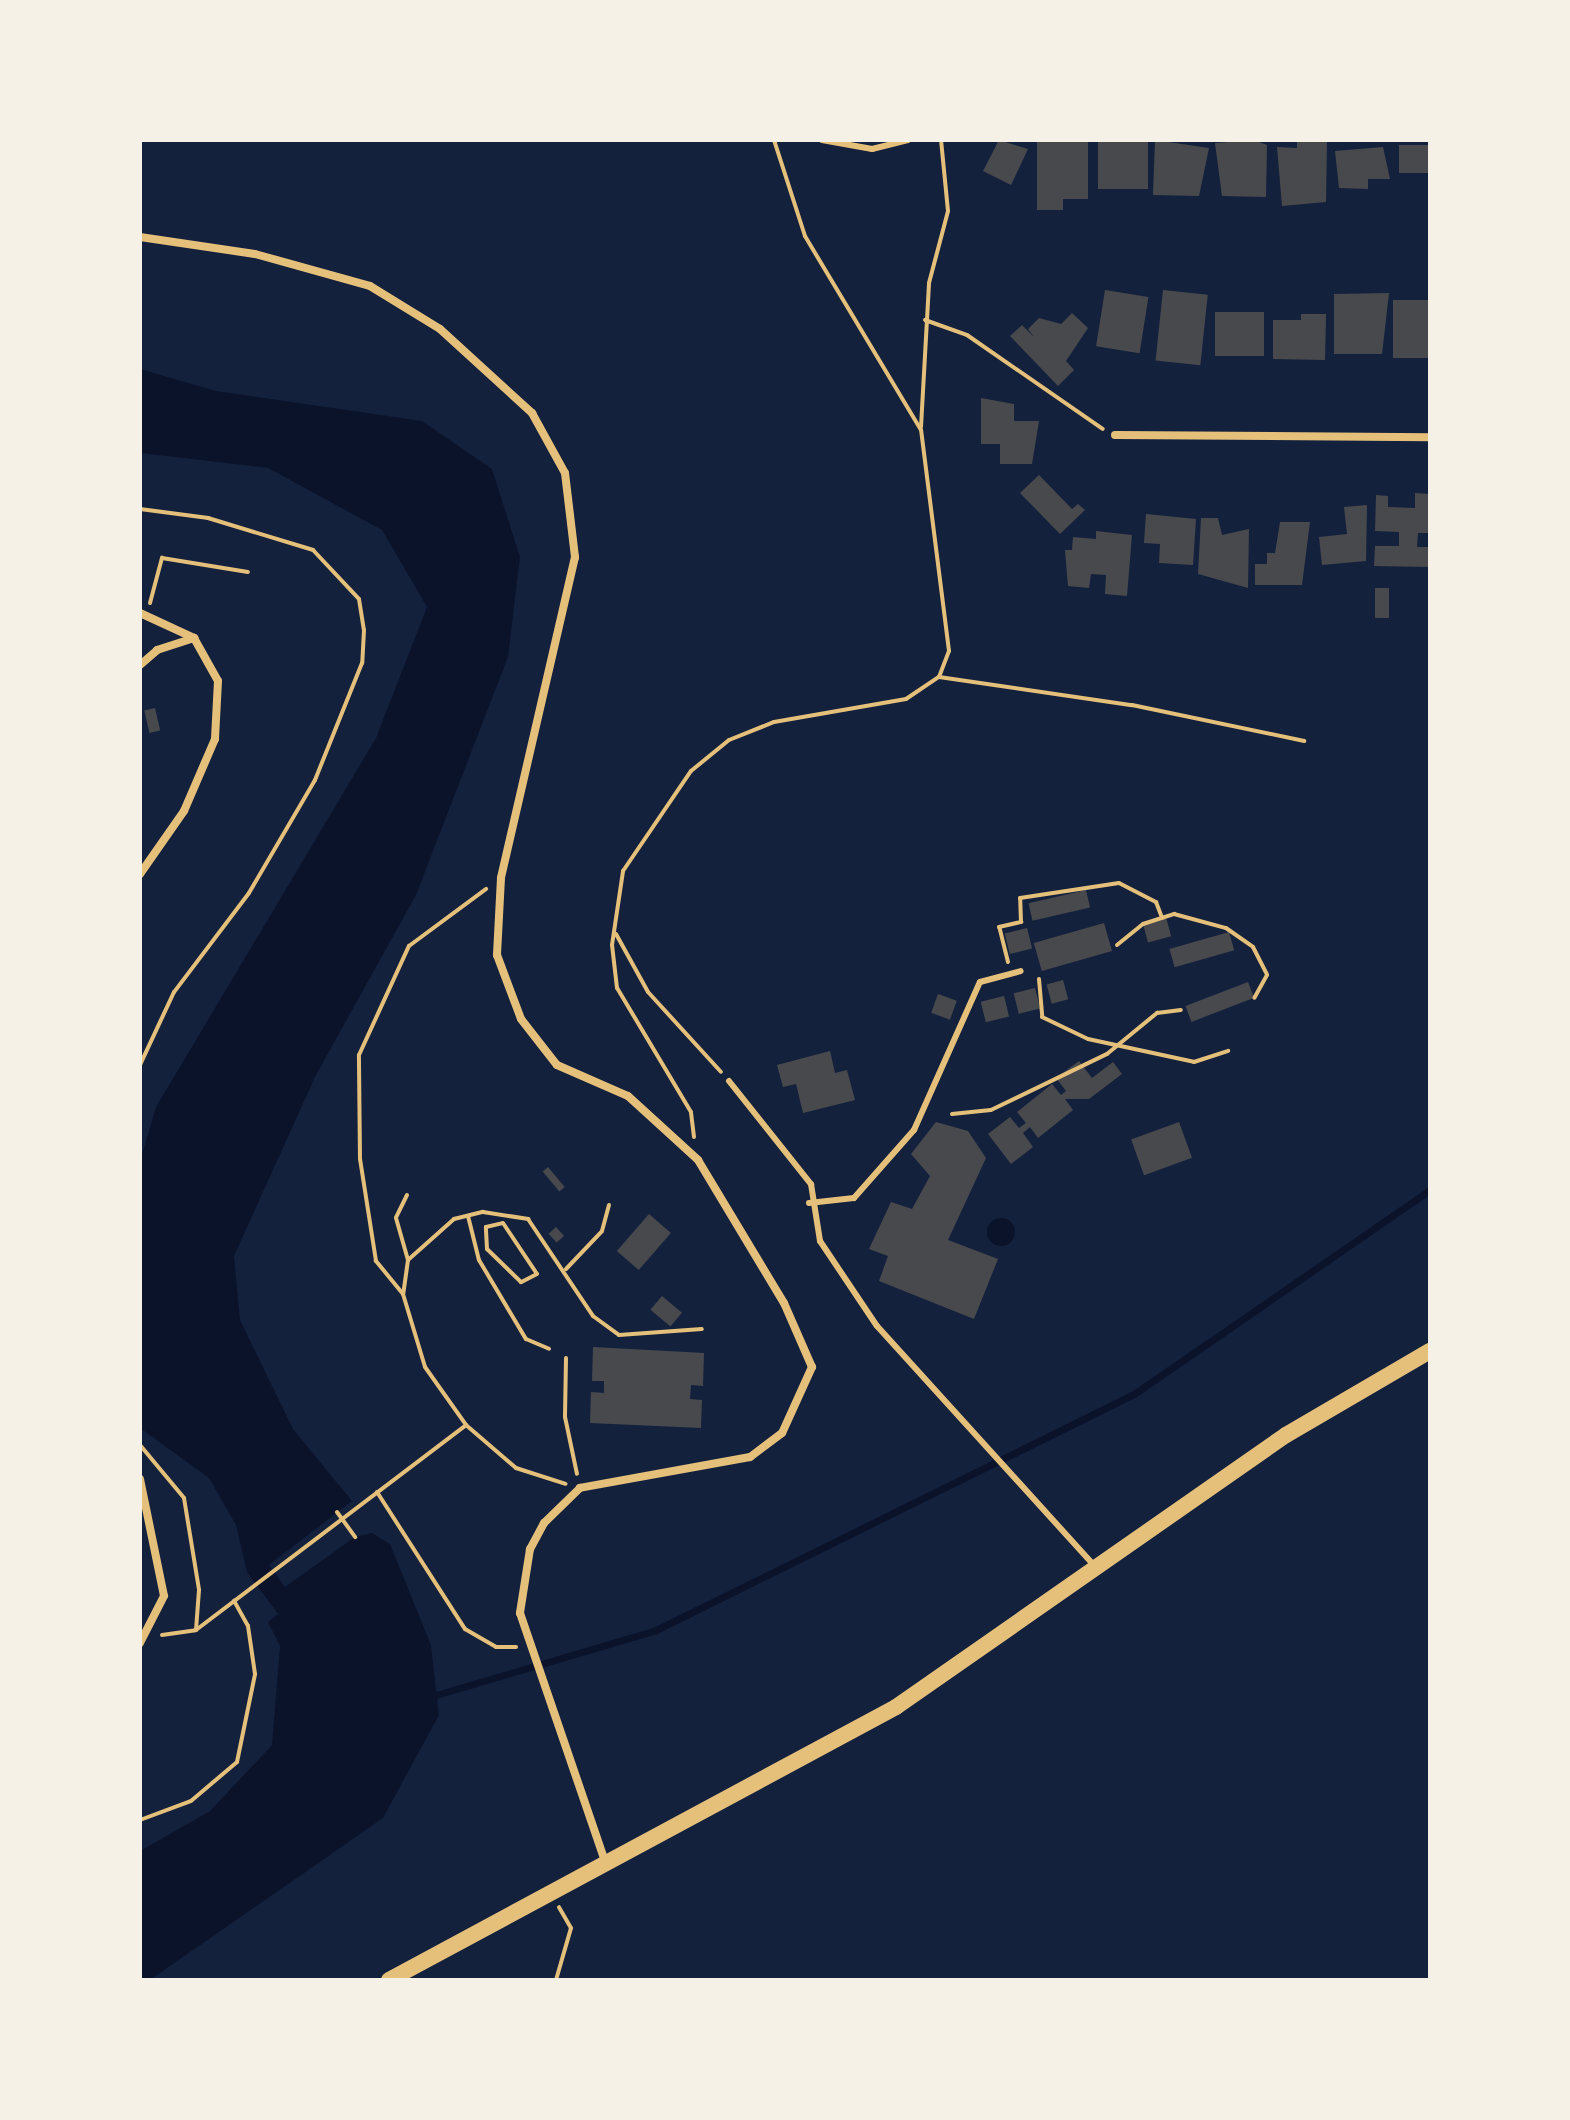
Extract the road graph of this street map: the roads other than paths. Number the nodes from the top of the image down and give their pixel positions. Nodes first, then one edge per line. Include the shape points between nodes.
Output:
1 (822, 140) edge
2 (908, 140) edge
3 (140, 237) edge
4 (1115, 435) road end
5 (1430, 437) edge
6 (143, 614) edge
7 (194, 638) junction
8 (140, 665) edge
9 (140, 874) edge
10 (1021, 971) dead end
11 (729, 1081) road end
12 (809, 1203) junction
13 (1430, 1351) edge
14 (140, 1479) edge
15 (1098, 1569) junction
16 (142, 1640) edge
17 (607, 1865) junction
18 (389, 1980) edge

1 - 2 lane via 872,149
3 - 17 street via 255,254 370,286 440,329 532,413 565,473 575,557 501,878 497,955 521,1019 557,1065 628,1096 698,1160 784,1303 812,1367 782,1433 750,1457 580,1488 544,1523 522,1575 520,1613 530,1648
4 - 5 street
6 - 7 street
7 - 8 street via 157,650
7 - 9 street via 218,681 215,739 184,811
10 - 12 lane via 980,982 914,1130 854,1198
11 - 12 lane via 811,1184
12 - 15 lane via 820,1241 900,1356 951,1402
13 - 15 main road via 1286,1435
14 - 16 street via 164,1596
15 - 17 main road via 896,1707
17 - 18 main road

